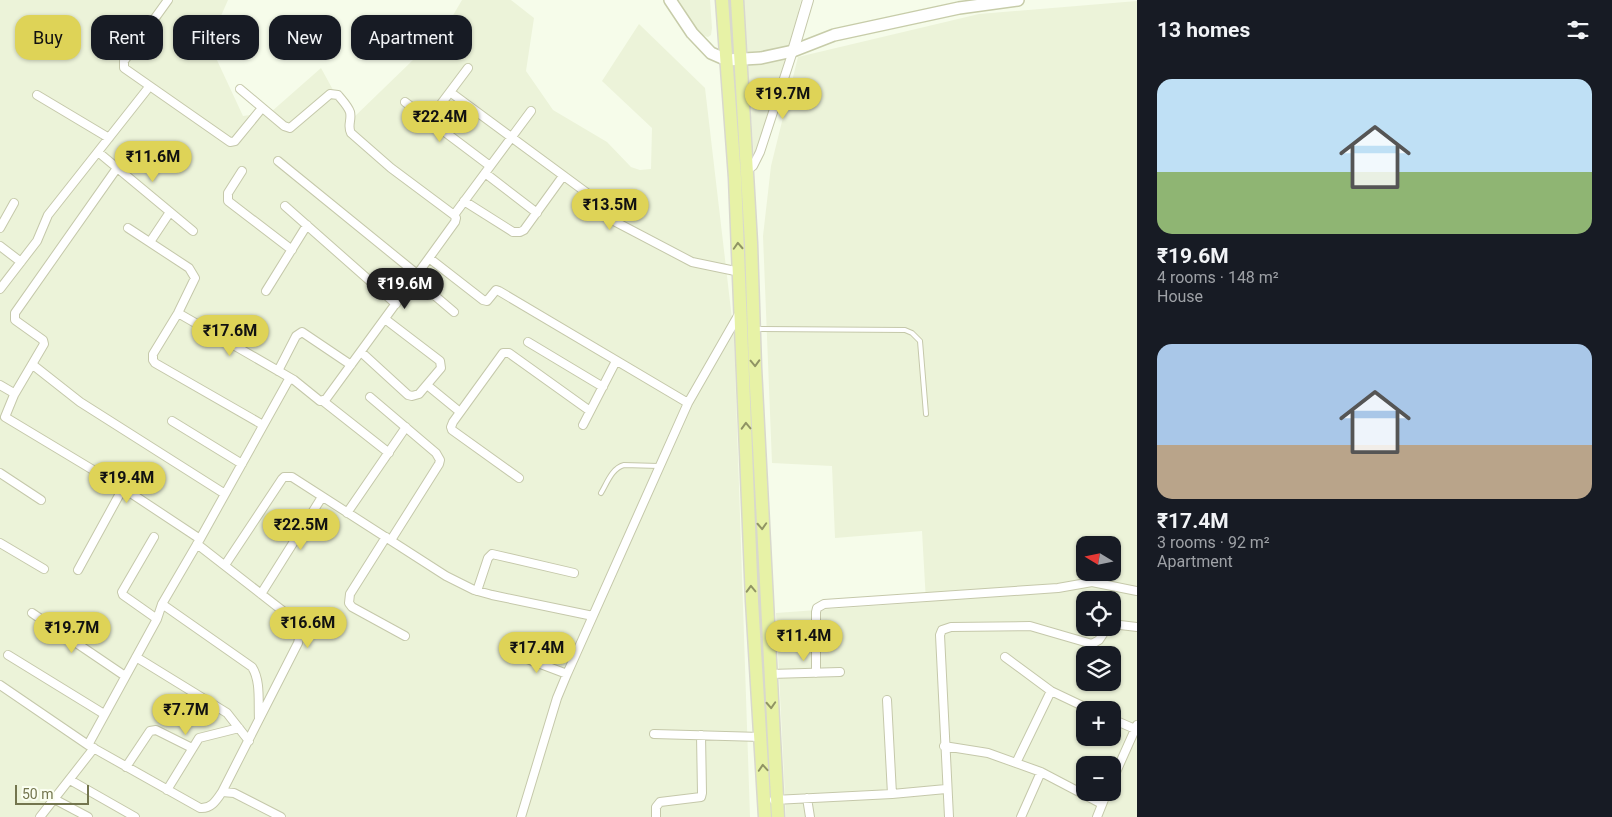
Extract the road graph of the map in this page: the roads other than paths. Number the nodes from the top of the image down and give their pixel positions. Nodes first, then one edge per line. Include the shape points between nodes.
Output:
1 (168, 0) edge
2 (670, 0) edge
3 (722, 0) edge
4 (737, 0) edge
5 (808, 0) edge
6 (1018, 0) edge
7 (793, 51) junction
8 (740, 59) junction
9 (727, 60) junction
10 (468, 68) dead end
11 (149, 87) junction
12 (240, 89) dead end
13 (450, 92) junction
14 (37, 95) dead end
15 (405, 102) dead end
16 (262, 108) junction
17 (531, 111) dead end
18 (428, 120) junction
19 (109, 138) junction
20 (511, 138) junction
21 (98, 152) junction
22 (278, 161) dead end
23 (117, 168) junction
24 (487, 170) junction
25 (746, 171) junction
26 (242, 172) dead end
27 (563, 176) junction
28 (464, 201) junction
29 (14, 203) dead end
30 (285, 206) dead end
31 (170, 212) junction
32 (537, 212) junction
33 (454, 215) junction
34 (307, 225) junction
35 (0, 228) edge
36 (128, 228) dead end
37 (193, 231) dead end
38 (150, 242) junction
39 (0, 246) edge
40 (292, 250) junction
41 (429, 258) junction
42 (21, 262) junction
43 (740, 272) junction
44 (415, 276) junction
45 (1, 284) edge
46 (266, 291) dead end
47 (396, 304) junction
48 (742, 310) junction
49 (454, 312) dead end
50 (178, 313) junction
51 (385, 319) junction
52 (748, 329) junction
53 (528, 342) dead end
54 (361, 352) junction
55 (616, 361) junction
56 (33, 365) junction
57 (351, 365) junction
58 (278, 371) junction
59 (294, 380) junction
60 (0, 385) edge
61 (427, 385) junction
62 (603, 387) junction
63 (14, 395) junction
64 (370, 397) dead end
65 (323, 401) junction
66 (688, 403) junction
67 (590, 411) junction
68 (460, 412) junction
69 (926, 414) dead end
70 (5, 416) junction
71 (172, 421) dead end
72 (0, 424) edge
73 (583, 425) dead end
74 (263, 426) junction
75 (406, 427) junction
76 (389, 452) junction
77 (242, 464) junction
78 (660, 466) junction
79 (0, 473) edge
80 (519, 478) dead end
81 (123, 488) junction
82 (602, 493) dead end
83 (225, 494) junction
84 (322, 497) junction
85 (41, 500) dead end
86 (347, 512) junction
87 (154, 537) dead end
88 (388, 539) junction
89 (198, 542) junction
90 (0, 543) edge
91 (225, 565) junction
92 (44, 569) dead end
93 (78, 570) dead end
94 (574, 573) dead end
95 (477, 591) junction
96 (1137, 591) edge
97 (261, 594) junction
98 (162, 604) junction
99 (32, 613) dead end
100 (593, 616) junction
101 (157, 619) junction
102 (1121, 625) edge
103 (1137, 627) edge
104 (404, 636) dead end
105 (1102, 636) edge
106 (514, 654) dead end
107 (8, 655) dead end
108 (136, 657) junction
109 (1005, 657) dead end
110 (840, 672) dead end
111 (816, 673) junction
112 (567, 674) junction
113 (770, 674) junction
114 (125, 676) junction
115 (0, 685) edge
116 (1051, 691) junction
117 (887, 700) dead end
118 (1076, 703) edge
119 (104, 714) junction
120 (259, 721) junction
121 (1121, 722) edge
122 (1136, 727) edge
123 (239, 728) junction
124 (654, 734) dead end
125 (701, 735) junction
126 (761, 737) junction
127 (249, 741) junction
128 (944, 746) junction
129 (91, 747) junction
130 (192, 748) junction
131 (1121, 761) edge
132 (1016, 763) junction
133 (126, 767) junction
134 (1041, 772) junction
135 (70, 780) junction
136 (946, 789) junction
137 (167, 790) junction
138 (222, 792) junction
139 (892, 794) junction
140 (807, 798) junction
141 (54, 799) junction
142 (771, 800) junction
143 (1103, 801) edge
144 (1102, 804) junction
145 (211, 806) junction
146 (40, 817) edge
147 (88, 817) edge
148 (135, 817) edge
149 (208, 817) edge
150 (281, 817) edge
151 (520, 817) edge
152 (656, 817) edge
153 (765, 817) edge
154 (778, 817) edge
155 (810, 817) edge
156 (948, 817) edge
157 (1021, 817) edge
158 (1097, 817) edge

1 - 11 street via 123,63 124,68
2 - 9 main road via 692,33 711,53
3 - 9 highway
4 - 8 highway
5 - 7 street
6 - 7 main road via 959,8 834,35
7 - 8 main road
7 - 25 street via 760,152 753,166
8 - 9 main road
8 - 25 highway
43 -> 9 highway
10 - 13 street
11 - 16 street via 230,142 235,141
11 - 19 street
12 - 16 street
13 - 18 street
13 - 20 street
14 - 19 street
15 - 18 street
16 - 33 street via 290,128 330,94 338,95 349,110 350,133
17 - 20 street
18 - 24 street
19 - 21 street
20 - 24 street
20 - 27 street
21 - 23 street
21 - 42 street via 48,215 37,241
22 - 44 street
23 - 31 street
23 - 56 street via 15,313 16,320 43,340 43,347
24 - 28 street
24 - 32 street
25 - 52 highway
26 - 40 street via 228,193 228,200
27 - 32 street
27 - 43 street via 587,192 589,207 600,213 692,262
28 - 32 street via 517,233 524,230
28 - 33 street
29 - 35 street
30 - 34 street
31 - 37 street
31 - 38 street
33 - 41 street via 455,222
34 - 40 street
34 - 47 street
36 - 38 street
38 - 50 street via 189,268 195,278
39 - 42 street
40 - 46 street
41 - 44 street
41 - 55 street via 483,300 487,301 496,290 500,291
42 - 45 street
43 - 48 highway
44 - 47 street
44 - 49 street
47 - 51 street
48 - 52 highway
48 - 66 street
50 - 58 street
50 - 74 street via 153,354 155,363
51 - 54 street
51 - 61 street via 440,361 441,368
52 - 69 lane via 912,332 920,341
52 -> 113 highway
126 -> 52 highway via 752,601
53 - 62 street
54 - 57 street
54 - 61 street via 408,395 416,396
55 - 62 street
55 - 66 street
56 - 63 street
56 - 83 street via 80,402
57 - 58 street via 302,332 296,336
57 - 65 street
58 - 59 street
59 - 65 street
59 - 74 street via 288,381
60 - 63 street
61 - 68 street
62 - 67 street
63 - 70 street
64 - 75 street
65 - 76 street
66 - 78 street
67 - 68 street via 506,352
67 - 73 street
68 - 80 street via 452,430
70 - 72 street
70 - 81 street
71 - 77 street
74 - 77 street
75 - 76 street
75 - 88 street via 440,460
76 - 86 street
77 - 83 street
78 - 82 lane via 619,466
78 - 100 street
79 - 85 street
81 - 89 street
81 - 93 street
83 - 89 street
84 - 86 street
84 - 91 street via 292,478 284,477
84 - 97 street
86 - 88 street
87 - 101 street via 122,592 123,596
88 - 95 street via 446,576
88 - 104 street via 350,594 349,604
89 - 91 street
89 - 98 street
90 - 92 street
91 - 97 street
94 - 95 street via 492,554
95 - 100 street
96 - 111 street via 1092,582 1058,588 824,604 816,612
97 - 120 street via 301,629 298,643
98 - 101 street
98 - 120 street via 252,666 258,682
99 - 114 street
100 - 112 street
101 - 108 street
102 - 103 street
105 - 128 street via 1092,644 1030,626 951,627 942,630
106 - 112 street
107 - 119 street
108 - 114 street
108 - 123 street via 227,713
109 - 116 street
110 - 111 street
111 - 113 street
112 - 151 street
113 -> 142 highway
114 - 119 street
115 - 129 street
116 - 118 street
116 - 132 street
117 - 139 street
119 - 129 street
120 - 127 street
121 - 122 street
122 - 131 street
123 - 127 street
123 - 130 street via 199,738
124 - 125 street
125 - 126 street
125 - 152 street via 702,793 700,796 660,802 656,807
142 -> 126 highway
127 - 138 street
128 - 132 street via 988,753
128 - 136 street
129 - 133 street
129 - 135 street
130 - 133 street via 150,730
130 - 137 street
132 - 134 street
133 - 137 street
134 - 144 street
134 - 157 street
135 - 141 street
135 - 148 street
136 - 139 street
136 - 156 street
137 - 145 street via 200,808
138 - 145 street
138 - 150 street via 234,793
139 - 140 street
140 - 142 street
140 - 155 street
141 - 146 street
141 - 147 street
142 - 153 highway
142 - 154 highway
143 - 144 street
144 - 158 street
145 - 149 street

